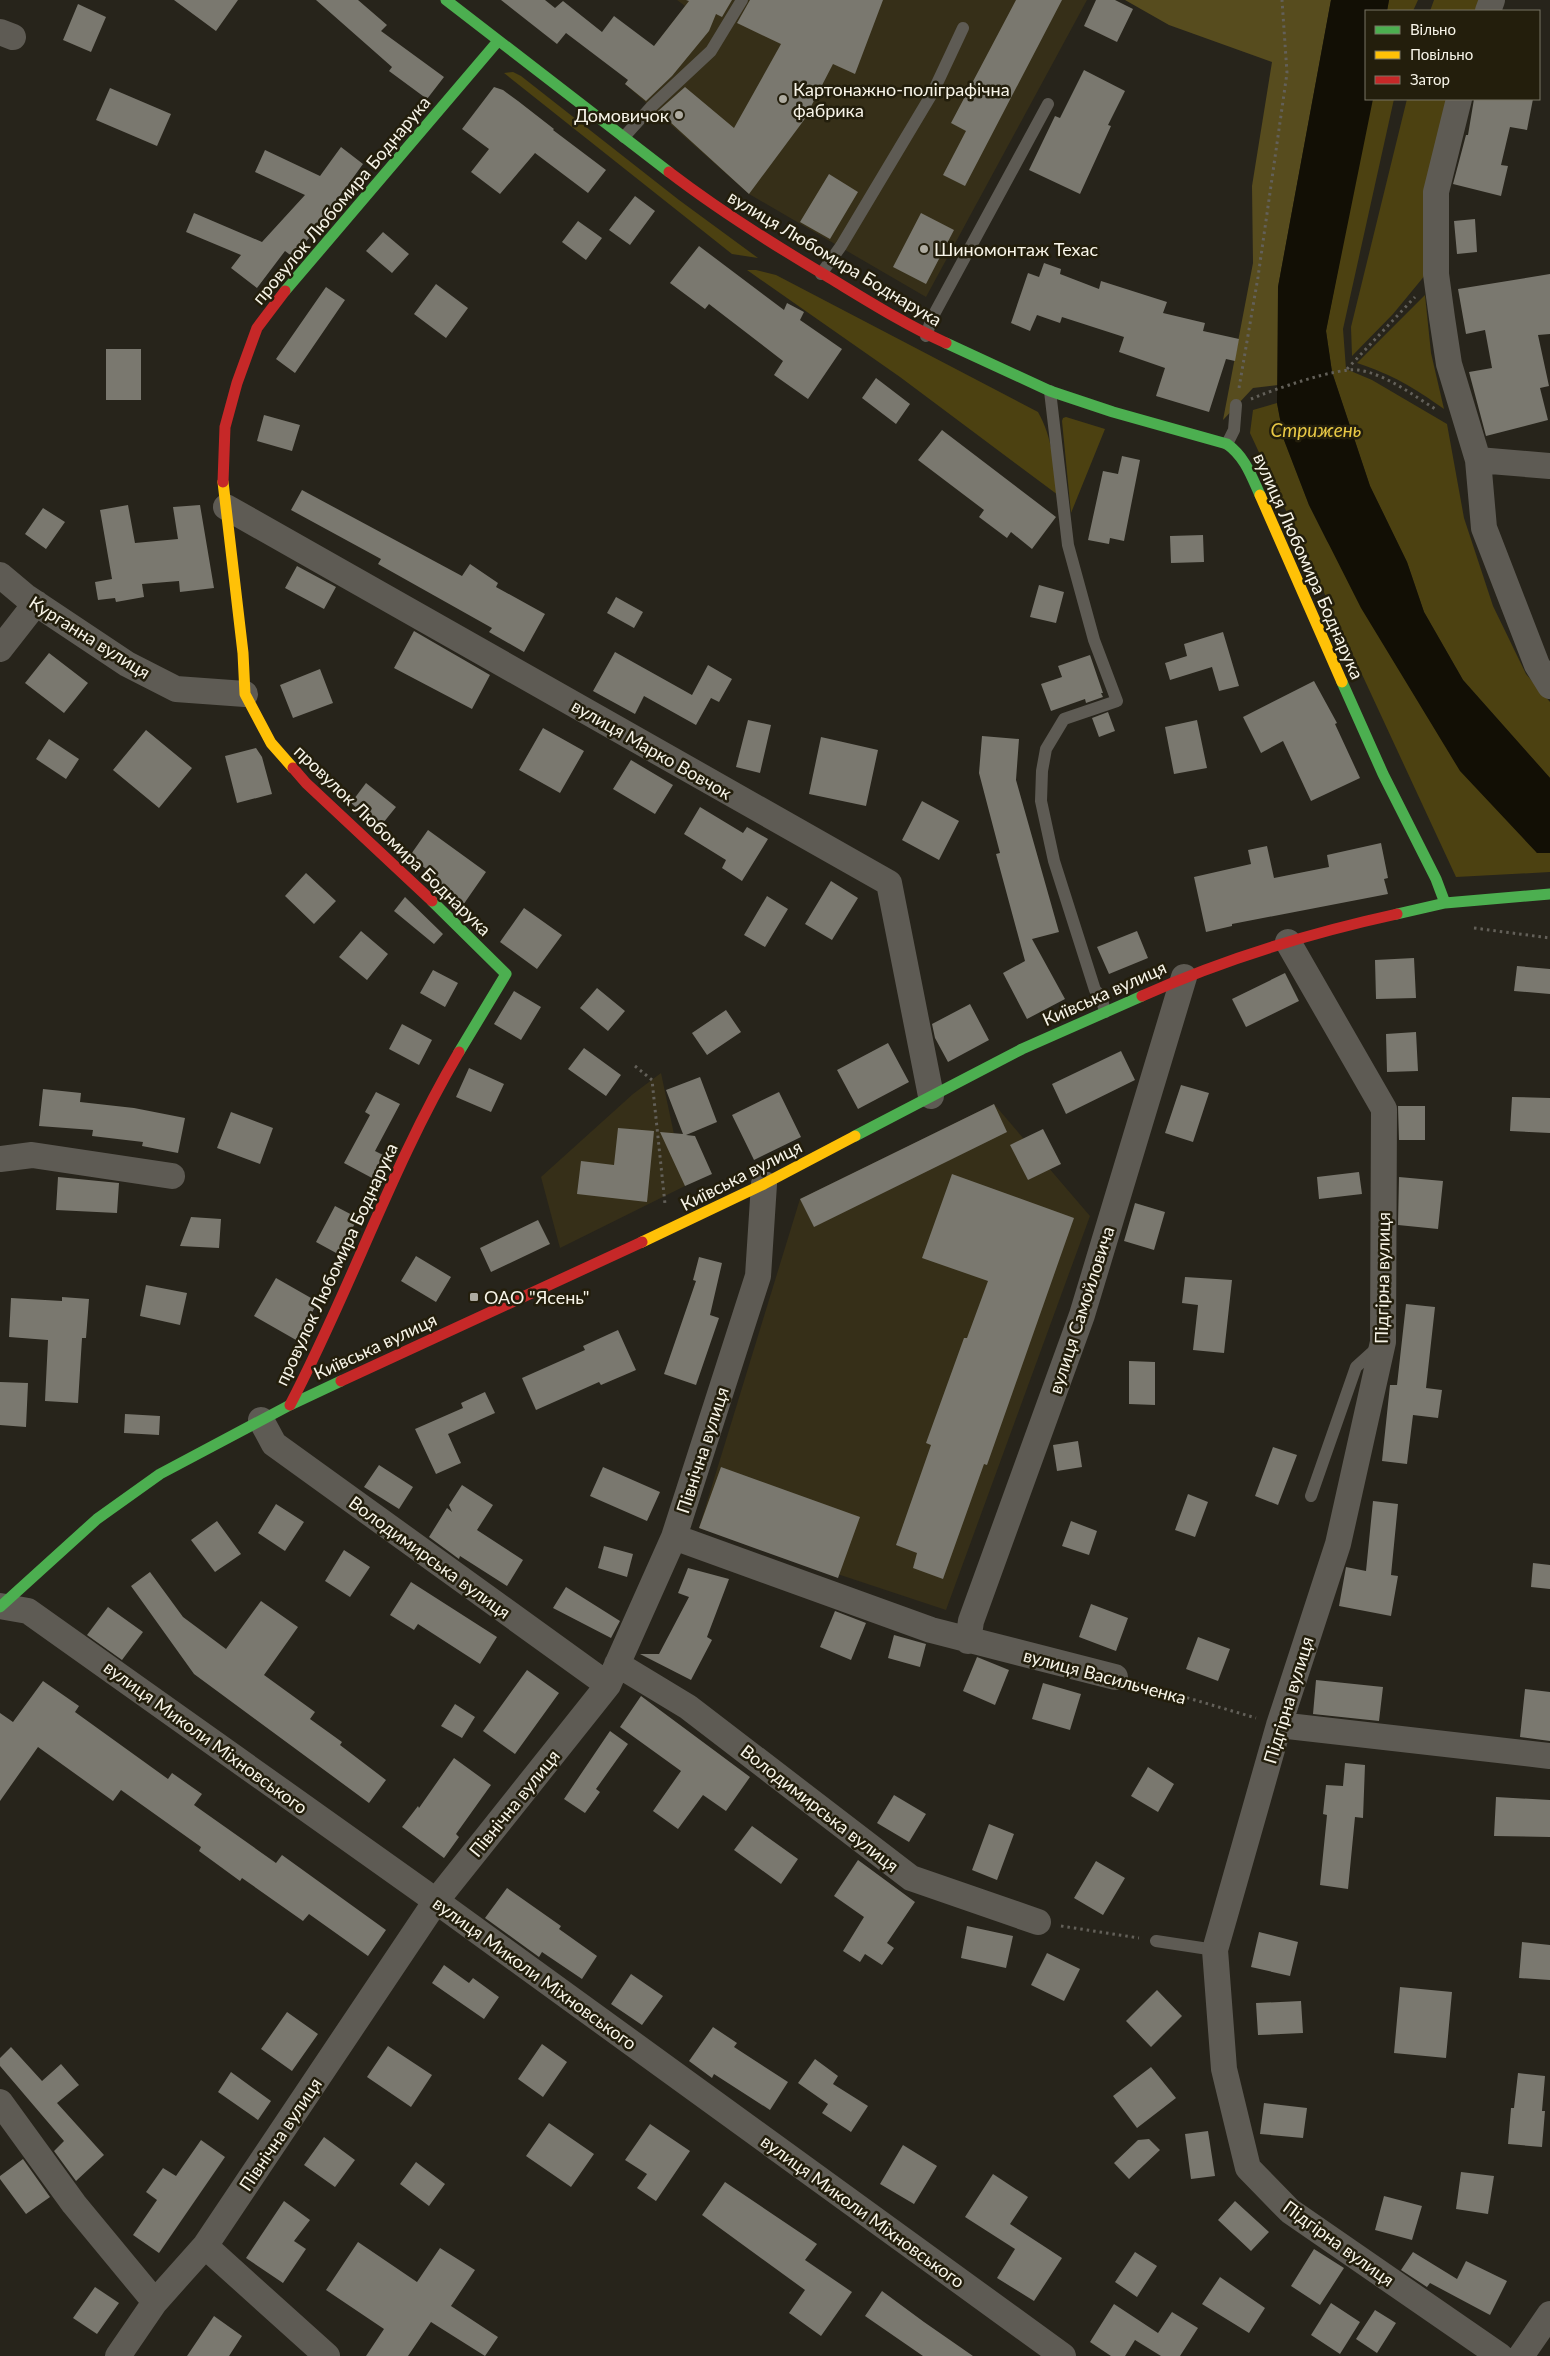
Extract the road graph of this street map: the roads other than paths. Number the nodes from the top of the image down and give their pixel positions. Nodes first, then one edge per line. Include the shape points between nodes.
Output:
1 (446, 0) edge
2 (742, 0) edge
3 (962, 28) dead end
4 (498, 42) junction
5 (1459, 100) edge
6 (1048, 104) dead end
7 (624, 137) junction
8 (821, 274) junction
9 (926, 334) junction
10 (921, 347) dead end
11 (1050, 391) junction
12 (1236, 406) road end
13 (1227, 444) junction
14 (1478, 460) junction
15 (1550, 466) edge
16 (226, 507) junction
17 (0, 575) edge
18 (36, 603) junction
19 (0, 649) edge
20 (1550, 686) edge
21 (246, 694) junction
22 (1550, 894) edge
23 (1445, 903) junction
24 (1288, 942) junction
25 (1184, 976) junction
26 (1105, 1012) junction
27 (931, 1096) junction
28 (0, 1159) edge
29 (172, 1176) dead end
30 (764, 1184) junction
31 (1382, 1342) junction
32 (290, 1405) junction
33 (261, 1420) junction
34 (1311, 1496) dead end
35 (674, 1537) junction
36 (0, 1606) edge
37 (968, 1641) junction
38 (613, 1675) junction
39 (1115, 1677) road end
40 (1279, 1725) junction
41 (1550, 1756) edge
42 (436, 1901) junction
43 (1038, 1922) road end
44 (1156, 1941) dead end
45 (1215, 1950) junction
46 (0, 2102) edge
47 (205, 2246) junction
48 (155, 2302) junction
49 (1550, 2317) edge
50 (118, 2356) edge
51 (327, 2356) edge
52 (1063, 2356) edge
53 (1500, 2356) edge
54 (1521, 2356) edge

1 - 4 street, вулиця Любомира Боднарука
2 - 7 lane via 710,50
3 - 8 lane via 933,92
4 - 7 street, вулиця Любомира Боднарука
4 - 16 street, провулок Любомира Боднарука via 294,279 257,328 236,383 225,427 222,471
5 - 14 street via 1436,192 1436,274 1449,364
6 - 9 lane
7 - 8 street, вулиця Любомира Боднарука via 708,202
8 - 9 street, вулиця Любомира Боднарука
9 - 10 lane
9 - 11 street, вулиця Любомира Боднарука
11 - 13 street, вулиця Любомира Боднарука
11 - 26 lane via 1068,546 1094,640 1117,701 1064,719 1046,749 1041,801 1054,861
12 - 13 lane via 1234,430
13 - 23 street, вулиця Любомира Боднарука via 1246,462 1384,774
14 - 15 street
14 - 20 street via 1484,528 1537,665
16 - 21 street, провулок Любомира Боднарука
16 - 27 street, вулиця Марко Вовчок via 889,883
17 - 18 street, Курганна вулиця
18 - 19 street
18 - 21 street, Курганна вулиця via 127,664 176,689
21 - 32 street, провулок Любомира Боднарука via 271,743 306,783 383,853 506,974 422,1118 311,1367
22 - 23 street, Київська вулиця
23 - 24 street, Київська вулиця via 1342,926
24 - 25 street, Київська вулиця
24 - 31 street, Підгірна вулиця via 1384,1109
25 - 26 street, Київська вулиця
25 - 37 street, вулиця Самойловича via 1082,1315 971,1621
26 - 27 street, Київська вулиця via 1022,1049
27 - 30 street, Київська вулиця
28 - 29 street via 32,1155
30 - 32 street, Київська вулиця
30 - 35 street, Північна вулиця via 762,1277
31 - 34 lane via 1356,1367
31 - 40 street, Підгірна вулиця via 1338,1544
32 - 33 street, Київська вулиця
33 - 36 street, Київська вулиця via 160,1474 97,1518
33 - 38 street, Володимирська вулиця via 274,1444
35 - 37 street, вулиця Васильченка
35 - 38 street, Північна вулиця
36 - 42 street, вулиця Миколи Міхновського via 28,1611
37 - 39 street, вулиця Васильченка
38 - 42 street, Північна вулиця
38 - 43 street, Володимирська вулиця via 688,1706 911,1878
40 - 41 street
40 - 45 street, Підгірна вулиця
42 - 47 street, Північна вулиця
42 - 52 street, вулиця Миколи Міхновського
44 - 45 lane
45 - 53 street, Підгірна вулиця via 1224,2069 1248,2168 1290,2211
46 - 48 street via 74,2204
47 - 48 street, Північна вулиця
47 - 51 street
48 - 50 street, Північна вулиця
49 - 54 street

